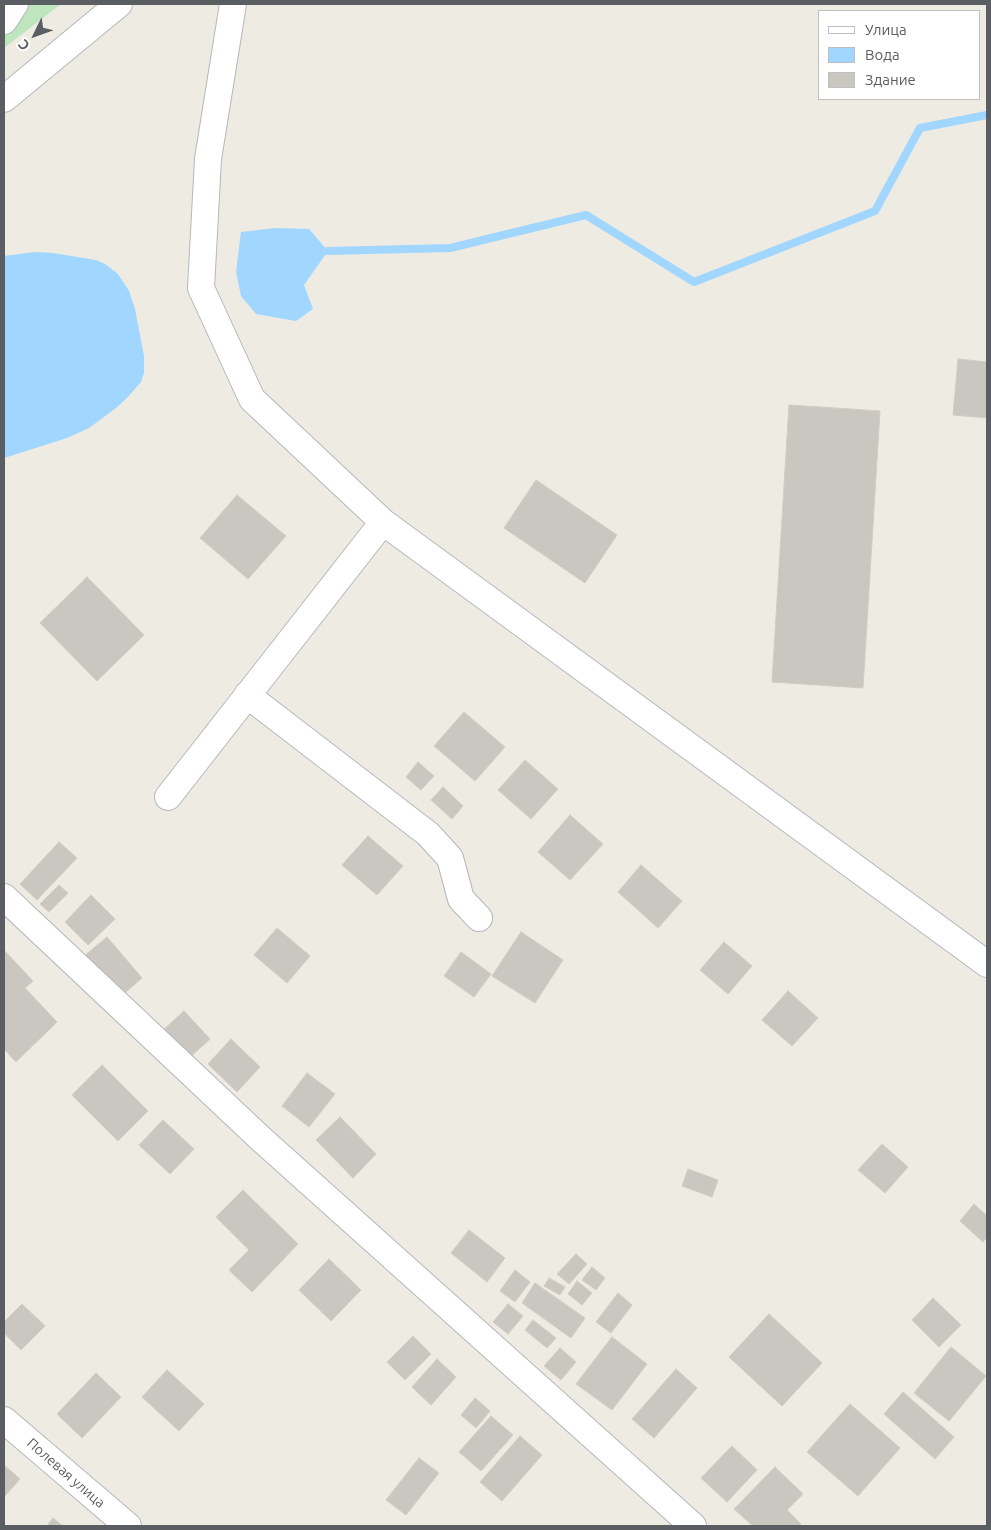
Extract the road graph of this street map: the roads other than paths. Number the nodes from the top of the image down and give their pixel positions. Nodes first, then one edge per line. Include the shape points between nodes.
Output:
1 (15, 4) edge
2 (119, 4) edge
3 (233, 4) edge
4 (4, 22) edge
5 (4, 99) edge
6 (383, 522) junction
7 (247, 695) junction
8 (168, 797) dead end
9 (4, 897) edge
10 (479, 918) dead end
11 (987, 964) edge
12 (4, 1420) edge
13 (128, 1526) edge
14 (693, 1526) edge

1 - 4 street
2 - 5 street
3 - 6 street via 208,159 201,288 252,399
6 - 7 street
6 - 11 street
7 - 8 street
7 - 10 street via 428,834 450,858 461,899
9 - 14 street via 260,1138
12 - 13 street, Полевая улица

